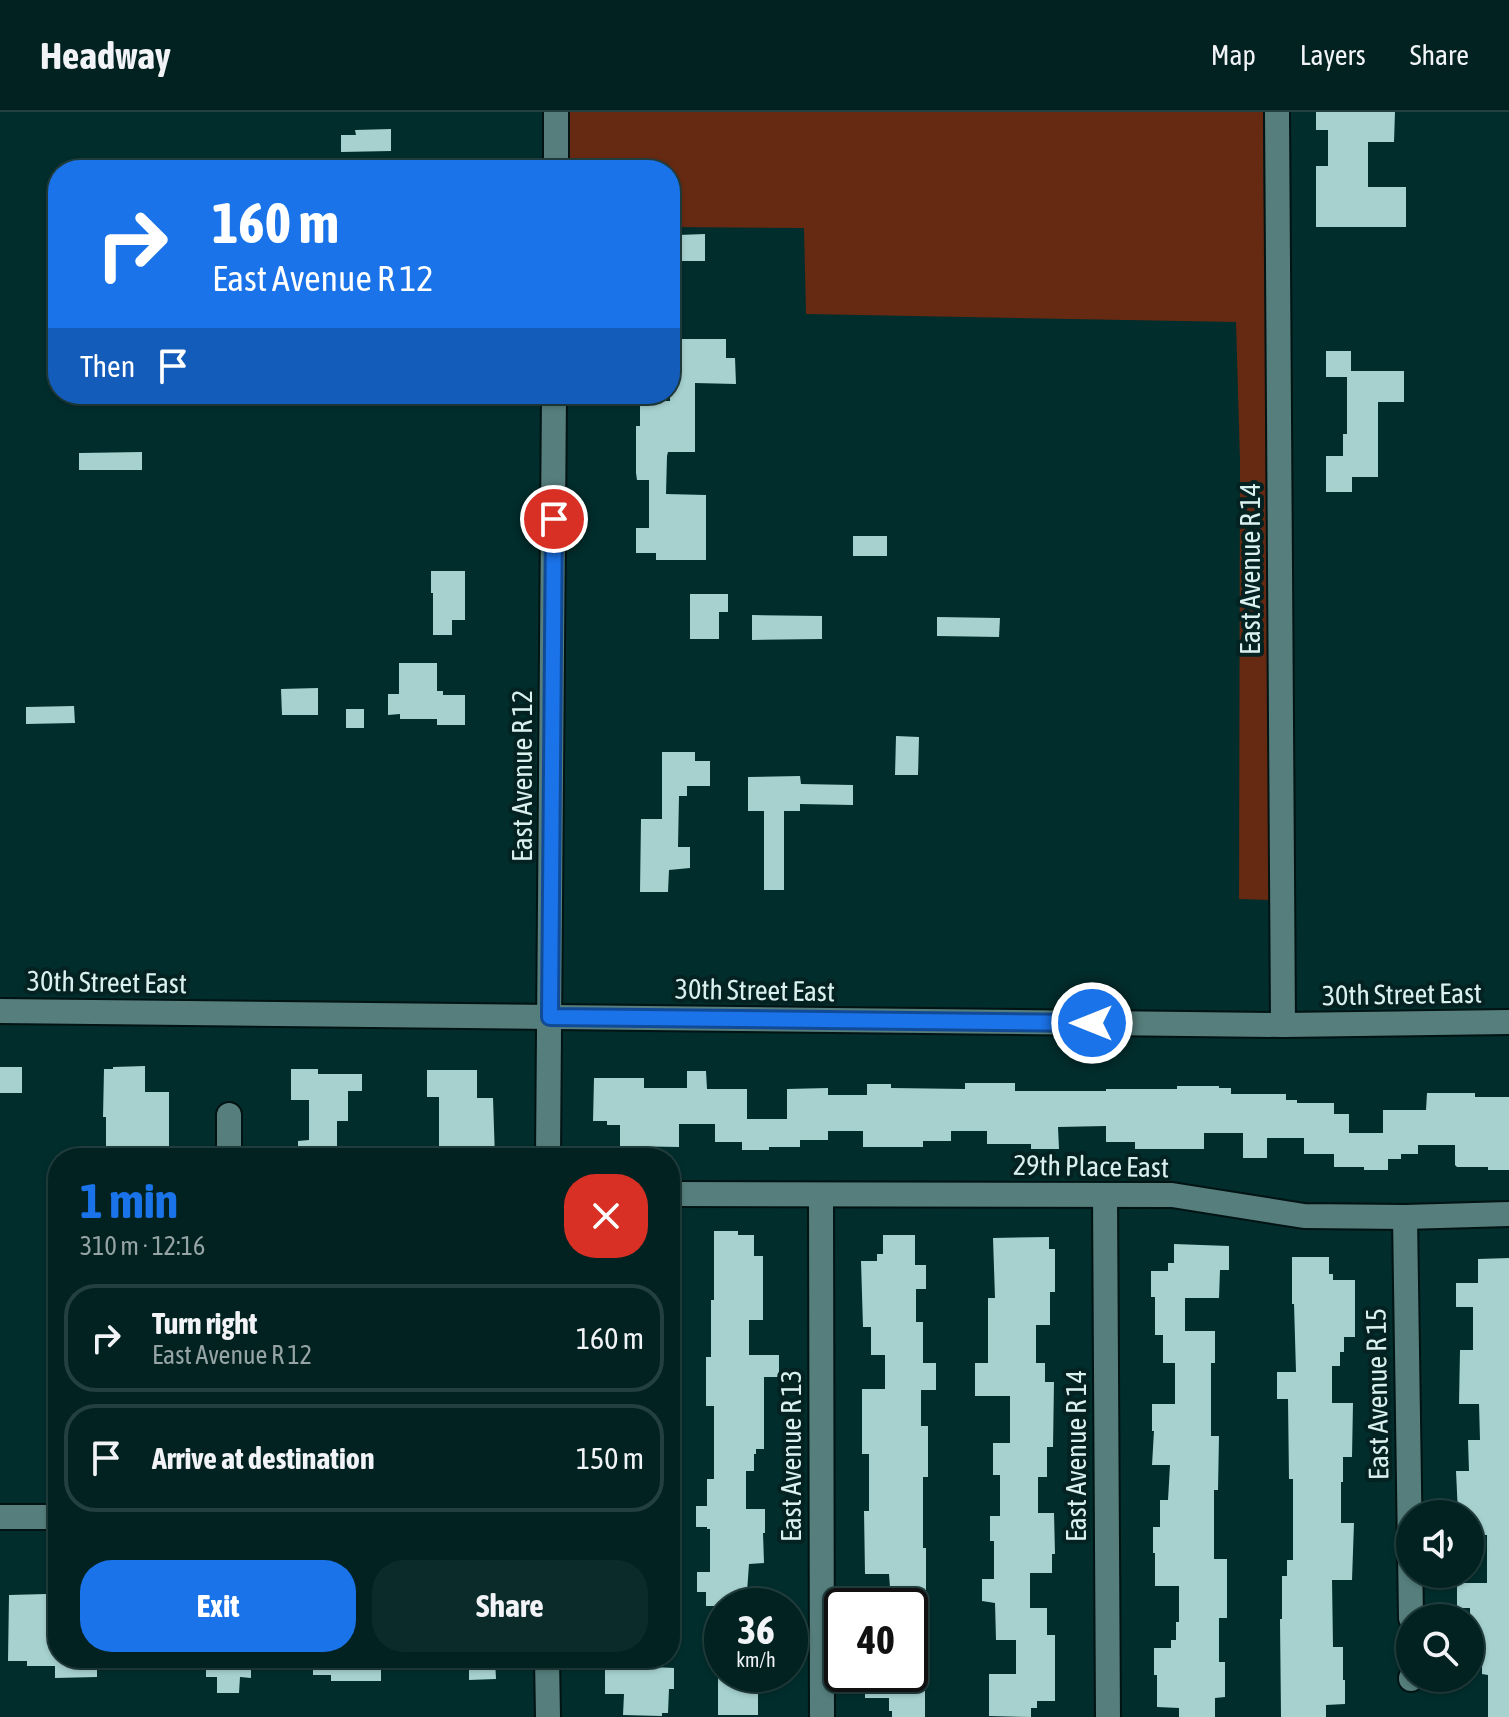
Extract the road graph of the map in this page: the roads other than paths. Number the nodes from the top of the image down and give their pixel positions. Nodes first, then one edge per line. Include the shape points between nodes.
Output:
1 (556, 112) edge
2 (1277, 112) edge
3 (556, 160) edge
4 (554, 404) edge
5 (0, 1011) edge
6 (550, 1017) junction
7 (1509, 1022) edge
8 (1283, 1025) junction
9 (229, 1115) dead end
10 (229, 1148) edge
11 (548, 1148) edge
12 (680, 1194) edge
13 (821, 1195) junction
14 (1105, 1195) junction
15 (1509, 1214) edge
16 (1405, 1217) junction
17 (0, 1517) edge
18 (48, 1517) edge
19 (1411, 1604) edge
20 (547, 1668) edge
21 (548, 1717) edge
22 (822, 1717) edge
23 (1108, 1717) edge

1 - 3 street
2 - 8 street, East Avenue R 14
4 - 6 street, East Avenue R 12
5 - 6 street, 30th Street East
6 - 8 street, 30th Street East
6 - 11 street, East Avenue R 12
7 - 8 street, 30th Street East
9 - 10 street
12 - 13 street, 29th Place East
13 - 14 street, 29th Place East
13 - 22 street, East Avenue R 13
14 - 16 street, 29th Place East via 1172,1195 1304,1216
14 - 23 street, East Avenue R 14
15 - 16 street, 29th Place East
16 - 19 street, East Avenue R 15
17 - 18 street
20 - 21 street

